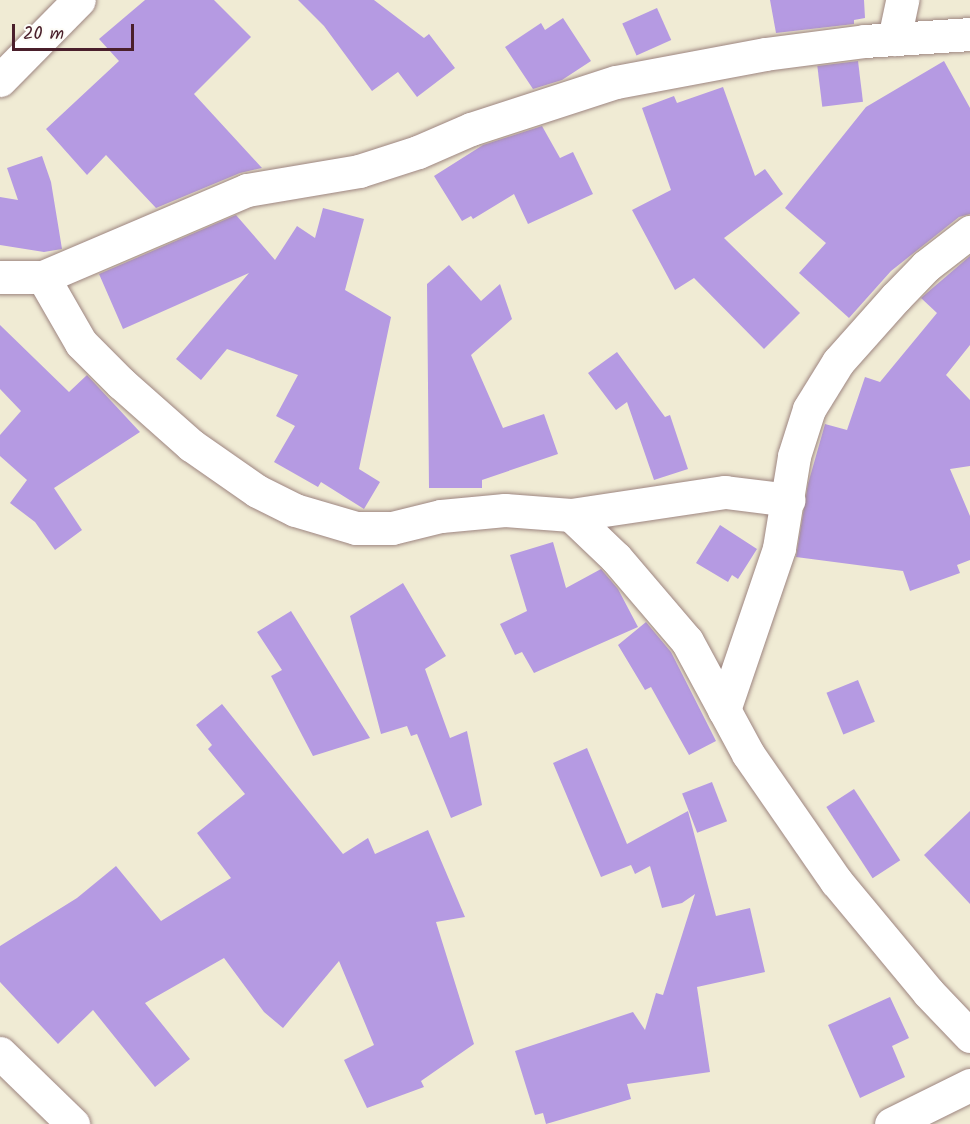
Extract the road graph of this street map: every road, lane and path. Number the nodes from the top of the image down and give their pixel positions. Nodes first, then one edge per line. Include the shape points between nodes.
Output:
1 (79, 0) edge
2 (902, 0) edge
3 (970, 34) edge
4 (894, 39) junction
5 (0, 80) edge
6 (970, 232) edge
7 (0, 277) edge
8 (42, 277) junction
9 (789, 500) junction
10 (571, 515) junction
11 (724, 710) junction
12 (970, 1035) edge
13 (0, 1053) edge
14 (970, 1085) edge
15 (73, 1124) edge
16 (891, 1124) edge

1 - 5 street
2 - 4 street
3 - 4 street
4 - 8 street via 765,54 616,82 482,125 359,171 247,190
6 - 9 street via 926,266 838,362 809,410 794,456
7 - 8 street
8 - 10 street via 81,343 121,383 191,445 257,491 295,510 356,528 392,528 441,516 505,510
9 - 10 street via 725,492
9 - 11 street via 779,548
10 - 11 street via 616,558 687,641
11 - 12 street via 753,763 836,881 928,992
13 - 15 street
14 - 16 street

